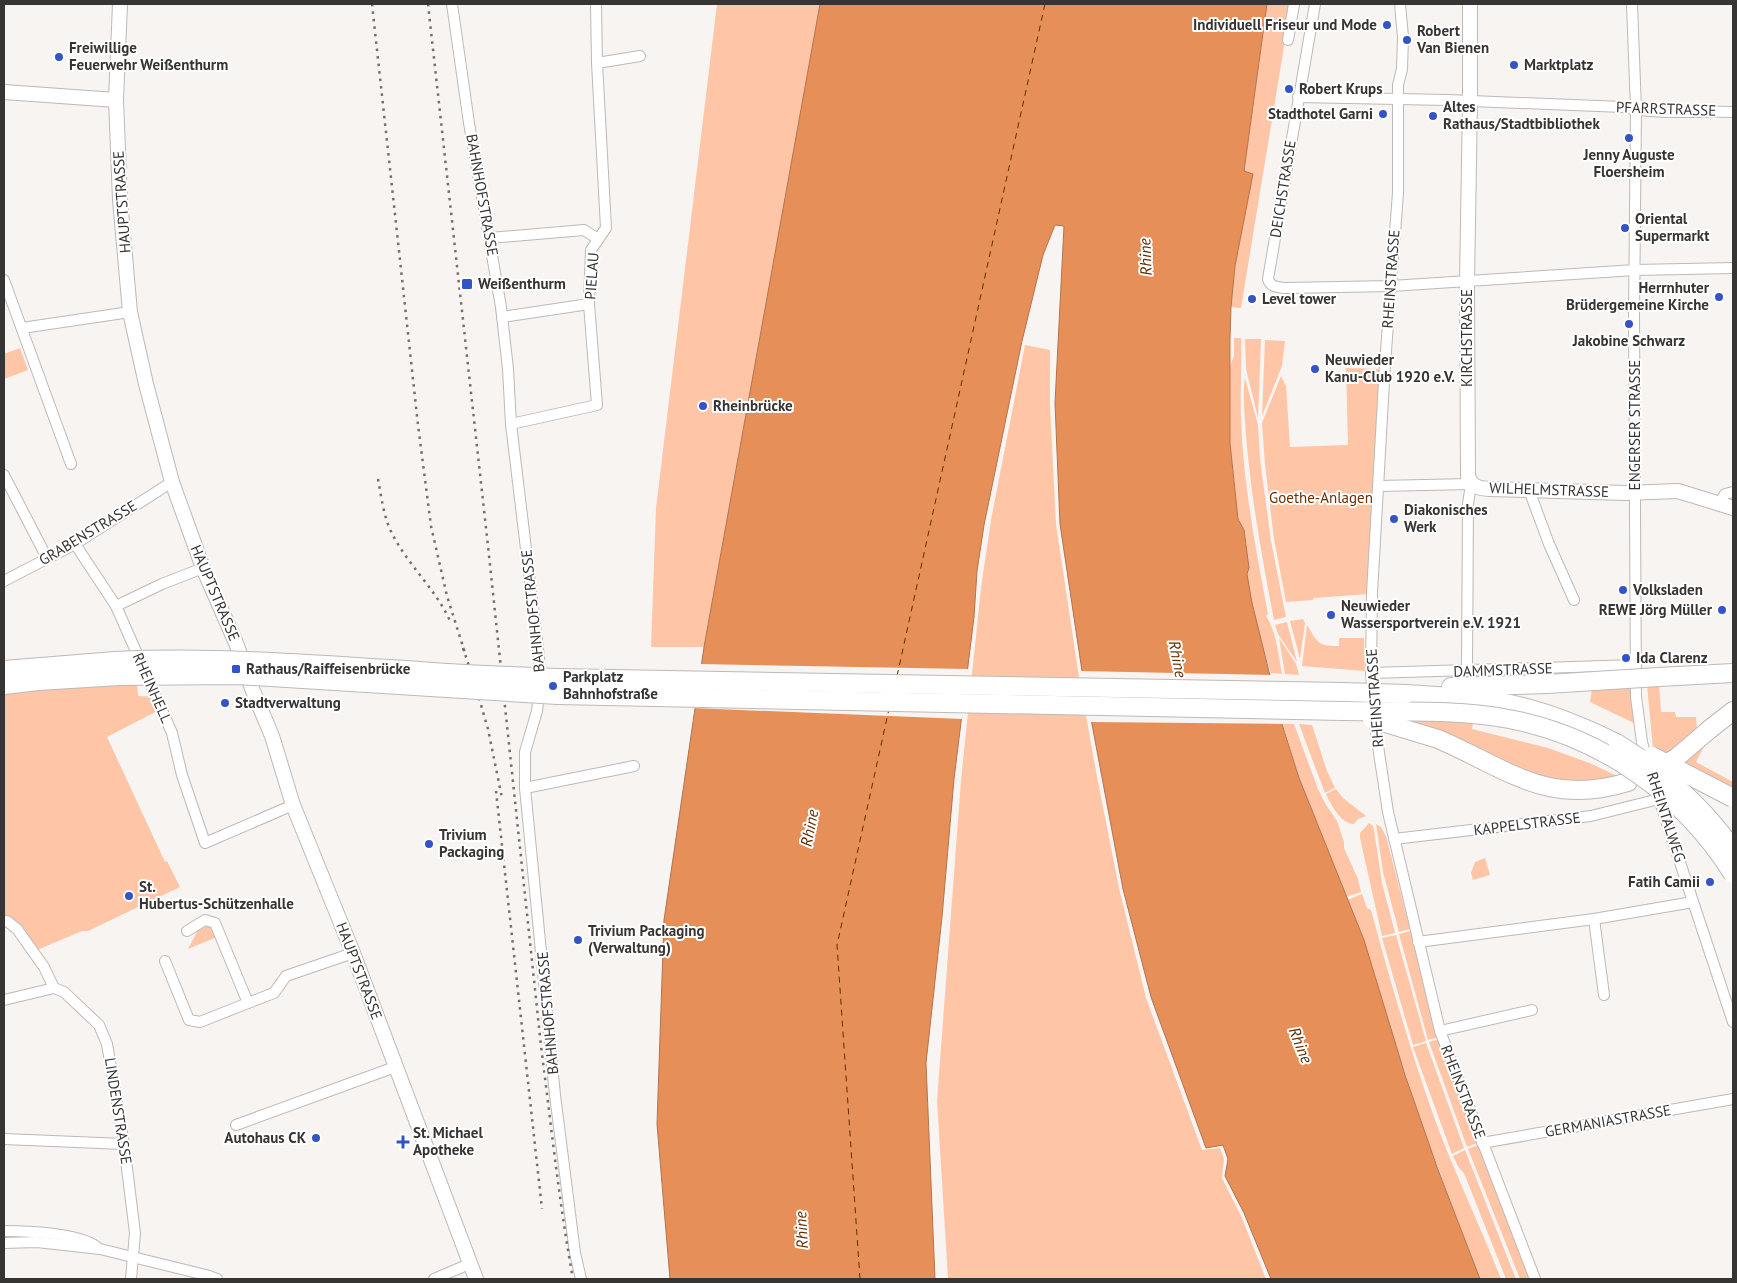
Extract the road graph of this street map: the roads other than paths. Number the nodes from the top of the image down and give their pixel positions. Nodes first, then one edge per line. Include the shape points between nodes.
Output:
1 (120, 4) edge
2 (452, 4) edge
3 (596, 4) edge
4 (1294, 4) edge
5 (1315, 4) edge
6 (1400, 4) edge
7 (1470, 4) edge
8 (1632, 4) edge
9 (1288, 40) dead end
10 (640, 56) dead end
11 (597, 63) junction
12 (8, 92) edge
13 (1298, 97) junction
14 (116, 100) junction
15 (1399, 100) junction
16 (1470, 102) junction
17 (1636, 110) junction
18 (1733, 112) edge
19 (489, 238) junction
20 (598, 238) junction
21 (1733, 268) edge
22 (1635, 270) junction
23 (4, 280) edge
24 (1467, 282) junction
25 (1391, 286) junction
26 (589, 304) junction
27 (130, 312) junction
28 (502, 317) junction
29 (22, 328) junction
30 (511, 424) junction
31 (71, 464) dead end
32 (4, 476) edge
33 (172, 482) junction
34 (1471, 484) junction
35 (1379, 486) junction
36 (1529, 490) junction
37 (1635, 492) junction
38 (1733, 492) edge
39 (1719, 503) junction
40 (1733, 508) edge
41 (75, 544) junction
42 (47, 558) junction
43 (203, 568) junction
44 (4, 581) edge
45 (1574, 600) dead end
46 (116, 606) junction
47 (1636, 665) junction
48 (4, 670) edge
49 (1467, 671) junction
50 (1371, 673) junction
51 (1733, 674) edge
52 (4, 685) edge
53 (1406, 694) junction
54 (1343, 711) junction
55 (1733, 711) edge
56 (1618, 744) junction
57 (634, 766) dead end
58 (525, 788) junction
59 (1733, 798) edge
60 (1659, 799) junction
61 (293, 805) junction
62 (1394, 839) junction
63 (1733, 849) edge
64 (1733, 874) edge
65 (1693, 902) junction
66 (1594, 919) junction
67 (4, 921) edge
68 (187, 931) dead end
69 (1418, 942) junction
70 (353, 953) junction
71 (164, 961) dead end
72 (54, 988) junction
73 (1604, 995) dead end
74 (4, 1000) edge
75 (248, 1003) junction
76 (1532, 1010) dead end
77 (1733, 1022) edge
78 (1440, 1031) junction
79 (395, 1067) junction
80 (1733, 1099) edge
81 (236, 1125) dead end
82 (4, 1139) edge
83 (1482, 1143) junction
84 (124, 1144) junction
85 (4, 1231) edge
86 (4, 1243) edge
87 (100, 1249) junction
88 (134, 1257) junction
89 (470, 1264) junction
90 (131, 1279) edge
91 (217, 1279) edge
92 (434, 1279) edge
93 (476, 1279) edge
94 (580, 1279) edge
95 (1535, 1279) edge

1 - 14 main road, HAUPTSTRASSE
2 - 19 street, BAHNHOFSTRASSE
3 - 11 street, PIELAU
4 - 9 street
5 - 13 street, DEICHSTRASSE
6 - 15 street, RHEINSTRASSE via 1403,37
7 - 16 main road, KIRCHSTRASSE
8 - 17 street, ENGERSER STRASSE
10 - 11 street
11 - 20 street, PIELAU via 606,228
12 - 14 main road
13 - 15 street, PFARRSTRASSE
13 - 25 street, DEICHSTRASSE via 1268,279 1270,284 1285,288
14 - 27 main road, HAUPTSTRASSE via 120,200
15 - 16 street, PFARRSTRASSE
15 - 25 street, RHEINSTRASSE via 1398,194
16 - 17 street, PFARRSTRASSE
16 - 24 main road, KIRCHSTRASSE
17 - 18 street, PFARRSTRASSE
17 - 22 street, ENGERSER STRASSE
19 - 20 street via 584,230
19 - 28 street, BAHNHOFSTRASSE
20 - 26 street, PIELAU via 591,250
21 - 22 street
22 - 24 street
22 - 37 street, ENGERSER STRASSE
23 - 29 street
24 - 25 street
24 - 34 main road, KIRCHSTRASSE via 1468,476
25 - 35 street, RHEINSTRASSE
26 - 28 street
26 - 30 street, PIELAU via 597,405
27 - 29 street
27 - 33 main road, HAUPTSTRASSE
28 - 30 street, BAHNHOFSTRASSE
29 - 31 street
30 - 58 street, BAHNHOFSTRASSE via 540,679 537,711 526,752
32 - 42 street
33 - 41 street, GRABENSTRASSE
33 - 43 main road, HAUPTSTRASSE
34 - 35 street, WILHELMSTRASSE
34 - 36 main road, WILHELMSTRASSE via 1478,488
34 - 49 street, KIRCHSTRASSE via 1468,504
35 - 50 street, RHEINSTRASSE
36 - 37 main road, WILHELMSTRASSE
36 - 45 street
37 - 39 main road, WILHELMSTRASSE via 1678,491
37 - 47 street, ENGERSER STRASSE
38 - 39 street via 1725,494
39 - 40 main road, WILHELMSTRASSE
41 - 42 street, GRABENSTRASSE
41 - 46 street, RHEINHELL
42 - 44 street, GRABENSTRASSE
43 - 46 street
43 - 61 main road, HAUPTSTRASSE via 272,736
46 - 61 street, RHEINHELL via 172,733 182,775 205,842
47 - 49 street, DAMMSTRASSE
47 - 60 street, RHEINTALWEG via 1636,698 1642,742
48 - 53 highway, bridge via 130,660 237,660 558,678
49 - 50 street, DAMMSTRASSE
50 - 62 street, RHEINSTRASSE via 1377,740
51 - 53 highway, bridge via 1440,687
52 - 54 highway, bridge via 119,676 237,675 592,697
53 - 56 highway via 1472,698 1526,708 1574,723
54 - 55 highway, bridge via 1438,738 1532,783 1569,790 1607,788 1646,774 1676,758
54 - 64 highway, bridge via 1500,718 1532,724 1574,739 1616,760 1683,811
56 - 59 highway, bridge via 1652,756
56 - 63 highway, bridge via 1676,785 1708,817
57 - 58 street
58 - 94 street, BAHNHOFSTRASSE via 555,1095
60 - 62 street, KAPPELSTRASSE via 1592,816
60 - 65 street, RHEINTALWEG
61 - 70 main road, HAUPTSTRASSE
62 - 69 street, RHEINSTRASSE
65 - 66 street
65 - 77 street, RHEINTALWEG
66 - 69 street
66 - 73 street
67 - 72 street, LINDENSTRASSE via 17,928 44,967
68 - 75 street via 205,920 215,924
69 - 78 street, RHEINSTRASSE
70 - 75 street via 286,976 274,993
70 - 79 main road, HAUPTSTRASSE
71 - 75 street via 189,1020 200,1022
72 - 74 street
72 - 84 street, LINDENSTRASSE via 64,992 99,1025 107,1044
76 - 78 street
78 - 83 street, RHEINSTRASSE
79 - 81 street
79 - 89 main road, HAUPTSTRASSE
80 - 83 street, GERMANIASTRASSE
82 - 84 street
83 - 95 street, RHEINSTRASSE
84 - 88 street, LINDENSTRASSE via 135,1233
85 - 87 street via 78,1238 90,1241
86 - 87 street via 37,1242
87 - 88 street
88 - 90 street, LINDENSTRASSE
88 - 91 street
89 - 92 street
89 - 93 main road, HAUPTSTRASSE

